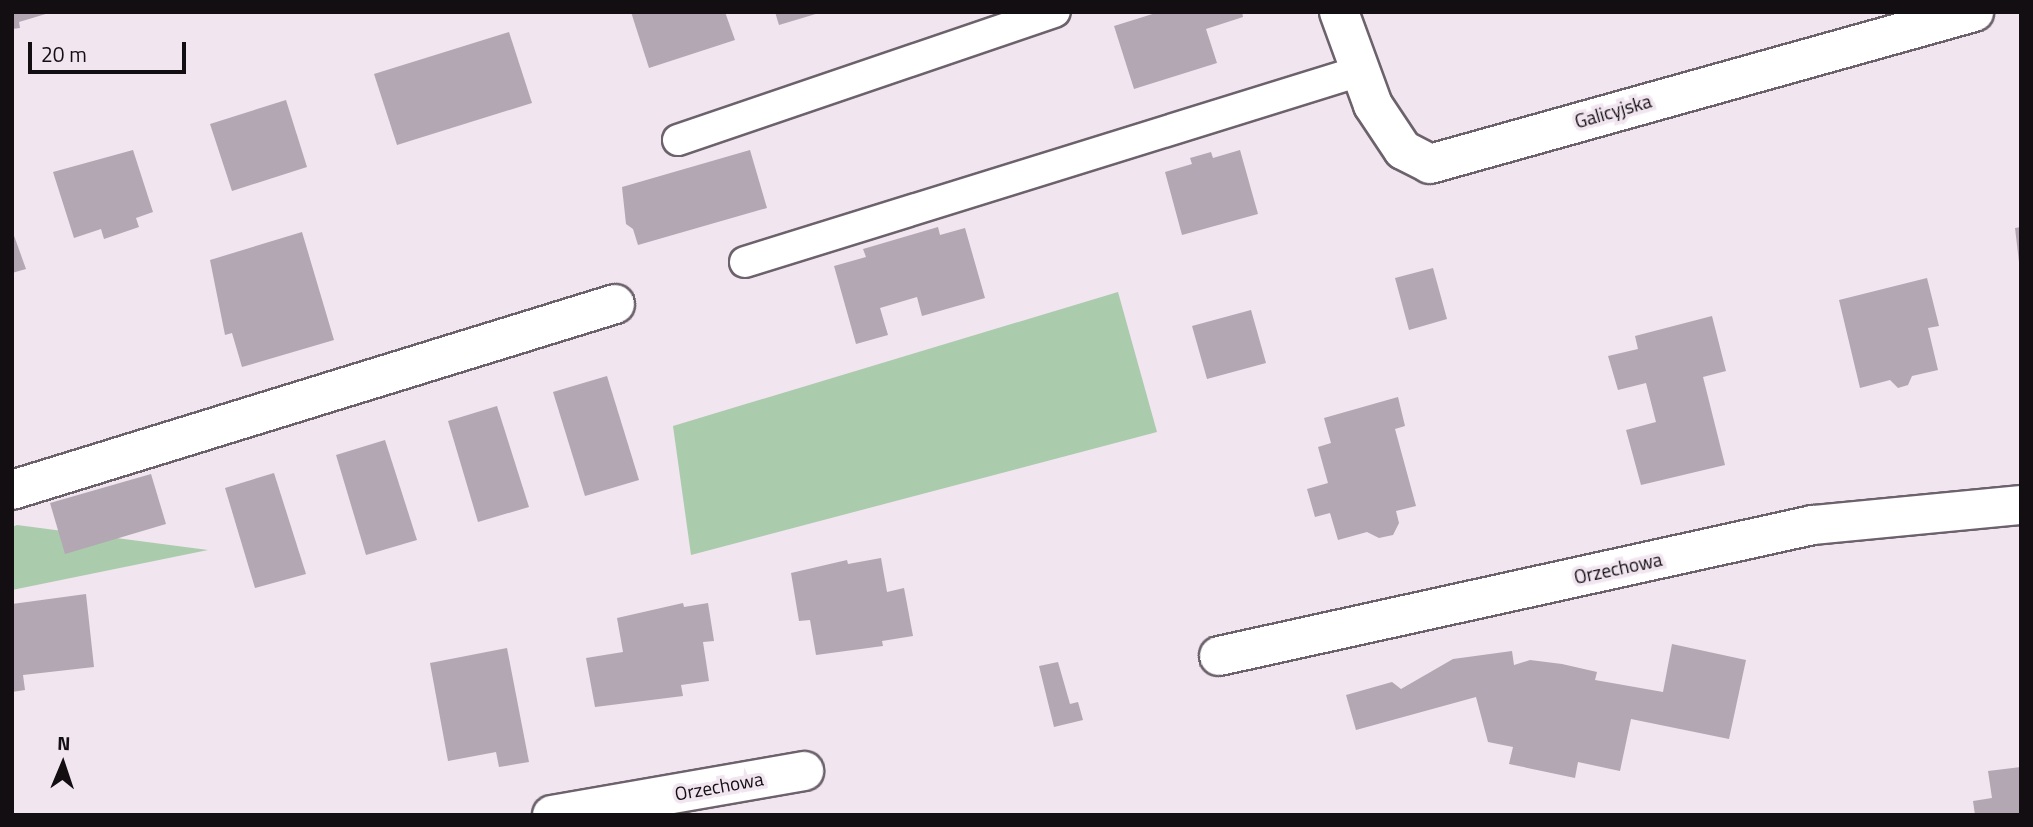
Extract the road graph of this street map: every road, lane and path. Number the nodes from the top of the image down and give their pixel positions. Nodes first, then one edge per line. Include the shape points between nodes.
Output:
1 (1055, 12) edge
2 (1339, 12) edge
3 (1974, 12) edge
4 (1360, 71) junction
5 (678, 140) dead end
6 (745, 262) dead end
7 (615, 304) dead end
8 (12, 490) edge
9 (2021, 505) edge
10 (1219, 656) dead end
11 (804, 771) dead end
12 (552, 815) edge

1 - 5 lane
2 - 4 street, Galicyjska
3 - 4 street, Galicyjska via 1430,164 1403,150 1373,105
4 - 6 lane
7 - 8 street
9 - 10 street, Orzechowa via 1813,525
11 - 12 street, Orzechowa

